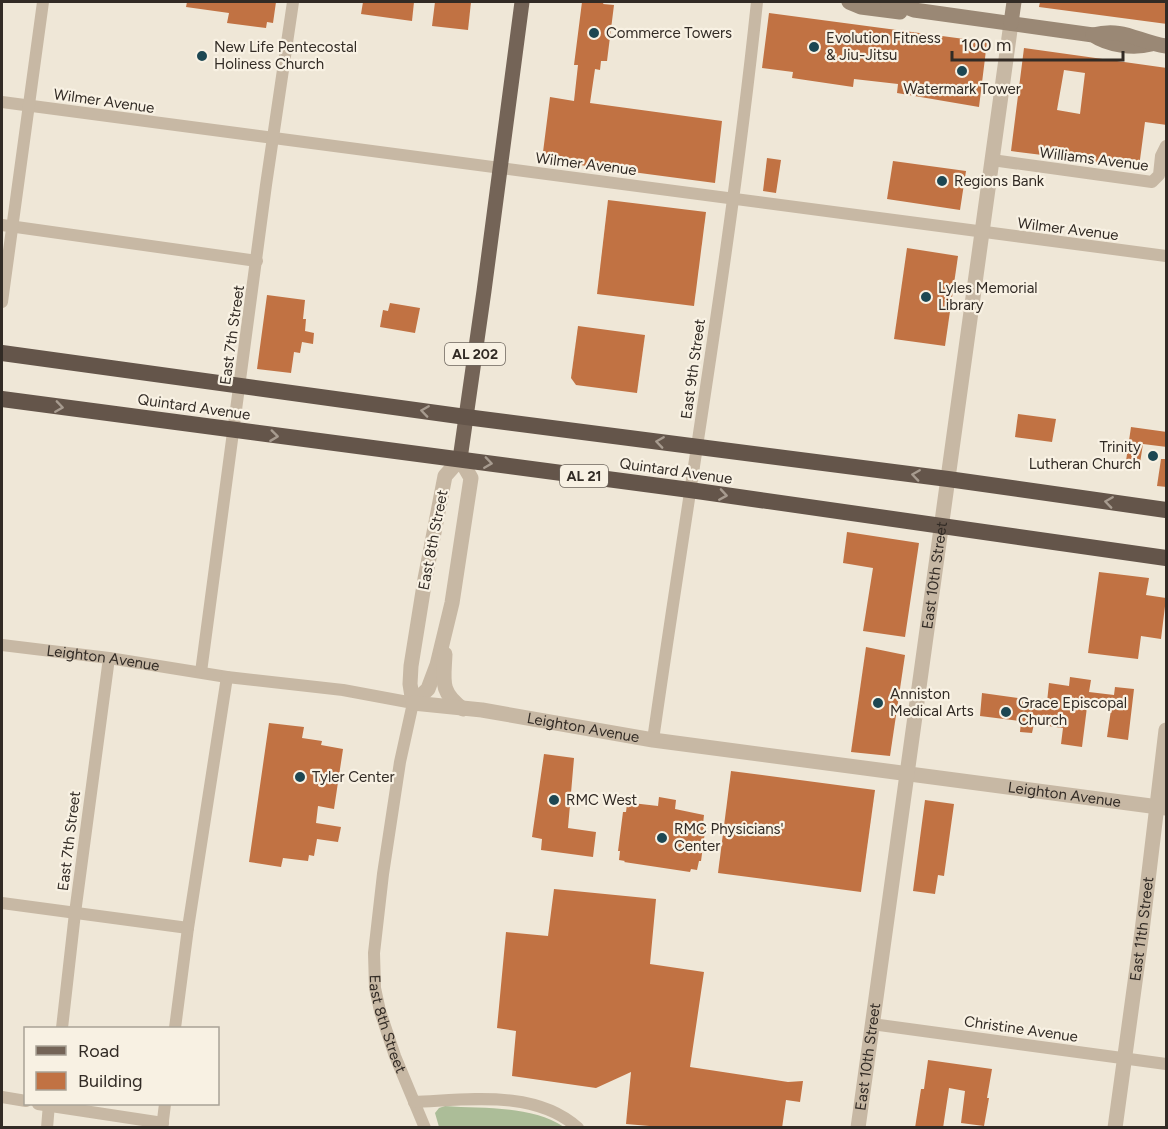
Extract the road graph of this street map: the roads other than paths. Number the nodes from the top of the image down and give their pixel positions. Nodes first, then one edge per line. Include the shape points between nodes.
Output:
1 (43, 2) edge
2 (293, 2) edge
3 (522, 2) edge
4 (757, 2) edge
5 (849, 2) edge
6 (887, 2) edge
7 (1014, 2) edge
8 (915, 10) junction
9 (1011, 23) junction
10 (1159, 45) edge
11 (2, 102) edge
12 (29, 106) junction
13 (274, 137) junction
14 (1167, 146) edge
15 (992, 160) junction
16 (501, 168) junction
17 (732, 198) junction
18 (6, 225) edge
19 (982, 233) junction
20 (1167, 256) edge
21 (257, 261) junction
22 (2, 302) edge
23 (2, 353) edge
24 (240, 386) junction
25 (2, 399) edge
26 (466, 417) junction
27 (234, 431) junction
28 (697, 447) junction
29 (460, 459) junction
30 (948, 479) junction
31 (690, 490) junction
32 (1167, 510) edge
33 (942, 525) junction
34 (1167, 558) edge
35 (446, 627) junction
36 (2, 645) edge
37 (109, 658) junction
38 (201, 672) junction
39 (227, 677) junction
40 (413, 703) junction
41 (463, 709) junction
42 (1167, 730) edge
43 (654, 740) junction
44 (907, 774) junction
45 (1162, 807) edge
46 (2, 903) edge
47 (75, 913) junction
48 (188, 928) junction
49 (872, 1024) junction
50 (62, 1027) edge
51 (175, 1027) edge
52 (1125, 1058) junction
53 (1167, 1064) edge
54 (2, 1097) edge
55 (24, 1101) edge
56 (414, 1102) junction
57 (45, 1105) edge
58 (51, 1105) edge
59 (165, 1105) edge
60 (162, 1125) edge
61 (47, 1128) edge
62 (425, 1128) edge
63 (579, 1128) edge
64 (858, 1128) edge
65 (1115, 1128) edge

1 - 12 street
2 - 13 street, East 7th Street
3 - 16 main road, AL 202
4 - 17 street, East 9th Street
5 - 8 main road via 894,12
6 - 8 main road
7 - 9 main road
8 - 9 main road
9 - 10 main road via 1092,35 1103,42 1140,47
9 - 15 street, East 10th Street
11 - 12 street, Wilmer Avenue
12 - 13 street, Wilmer Avenue
12 - 18 street
13 - 16 street, Wilmer Avenue
13 - 21 street, East 7th Street
14 - 15 street, Williams Avenue via 1161,156 1159,175 1152,182
15 - 19 street, East 10th Street
16 - 17 street, Wilmer Avenue
16 - 26 main road, AL 202
17 - 19 street, Wilmer Avenue
17 - 28 street, East 9th Street
18 - 21 street
18 - 22 street
19 - 20 street, Wilmer Avenue
19 - 30 street, East 10th Street
21 - 24 street, East 7th Street
23 - 24 highway, Quintard Avenue
26 -> 24 highway, Quintard Avenue
24 - 27 street, East 7th Street
25 -> 27 highway, Quintard Avenue / AL 21
28 -> 26 highway, Quintard Avenue
26 - 29 main road, AL 202
27 -> 29 highway, Quintard Avenue / AL 21
27 - 38 street, East 7th Street
30 -> 28 highway, Quintard Avenue
28 - 31 street, East 9th Street
29 -> 31 highway, Quintard Avenue / AL 21
29 - 35 street, East 8th Street via 471,478
29 - 40 street, East 8th Street via 445,476 436,522 411,666
32 -> 30 highway, Quintard Avenue
30 - 33 street, East 10th Street
31 -> 33 highway, Quintard Avenue / AL 21
31 - 43 street, East 9th Street
33 - 34 highway, Quintard Avenue / AL 21
33 - 44 street, East 10th Street
35 - 40 street, East 8th Street via 428,689
35 - 41 street via 445,687 451,700
36 - 37 street, Leighton Avenue
37 - 38 street, Leighton Avenue
37 - 47 street, East 7th Street
38 - 39 street, Leighton Avenue
39 - 40 street, Leighton Avenue via 343,690
39 - 48 street
40 - 41 street, Leighton Avenue
40 - 56 street, East 8th Street via 400,762 374,953 380,1011
41 - 43 street, Leighton Avenue
42 - 45 street, East 11th Street
43 - 44 street, Leighton Avenue
44 - 45 street, Leighton Avenue
44 - 49 street, East 10th Street
45 - 52 street, East 11th Street
46 - 47 street
47 - 48 street
47 - 50 street, East 7th Street
48 - 51 street
49 - 52 street, Christine Avenue
49 - 64 street, East 10th Street
52 - 53 street, Christine Avenue
52 - 65 street, East 11th Street
54 - 55 street
56 - 62 street, East 8th Street
56 - 63 street via 495,1100 533,1104
57 - 61 street
58 - 60 street
59 - 60 street

